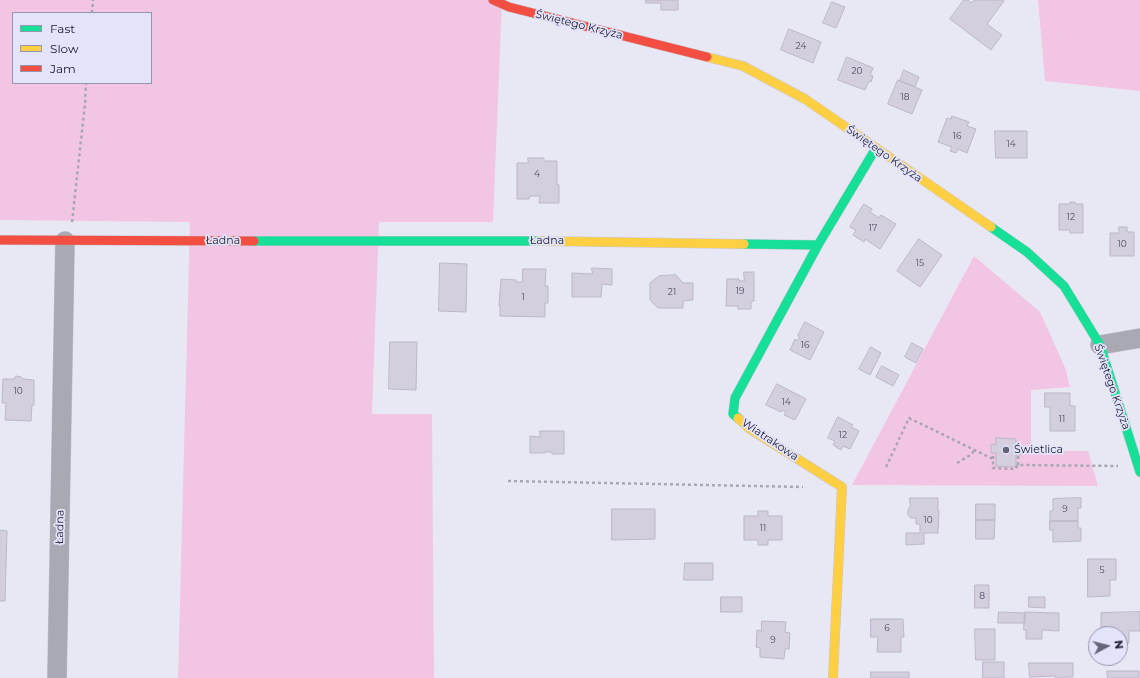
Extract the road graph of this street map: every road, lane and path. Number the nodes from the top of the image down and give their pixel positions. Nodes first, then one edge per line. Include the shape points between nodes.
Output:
1 (93, 0) edge
2 (493, 0) edge
3 (92, 12) edge
4 (86, 84) edge
5 (876, 148) junction
6 (0, 240) edge
7 (65, 241) junction
8 (818, 245) junction
9 (1140, 338) edge
10 (1100, 345) junction
11 (974, 450) junction
12 (993, 453) dead end
13 (1018, 455) dead end
14 (993, 459) junction
15 (957, 462) dead end
16 (1018, 465) junction
17 (1121, 466) dead end
18 (886, 467) dead end
19 (1140, 472) edge
20 (508, 481) dead end
21 (810, 487) dead end
22 (57, 678) edge
23 (833, 678) edge

1 - 3 path
2 - 5 street, Świętego Krzyża via 509,7 743,66 805,99
4 - 7 path via 73,218
5 - 8 street, Wiatrakowa
5 - 10 street, Świętego Krzyża via 1027,252 1064,286
6 - 7 street
7 - 8 street, Ładna via 549,241
7 - 22 street, Ładna
8 - 23 street, Wiatrakowa via 735,398 733,414 750,429 842,487
9 - 10 street
10 - 19 street, Świętego Krzyża
11 - 14 path
11 - 15 path via 972,454
11 - 18 path via 908,418
12 - 14 path
13 - 16 path
14 - 16 path via 993,468 1015,468
16 - 17 path
20 - 21 path

